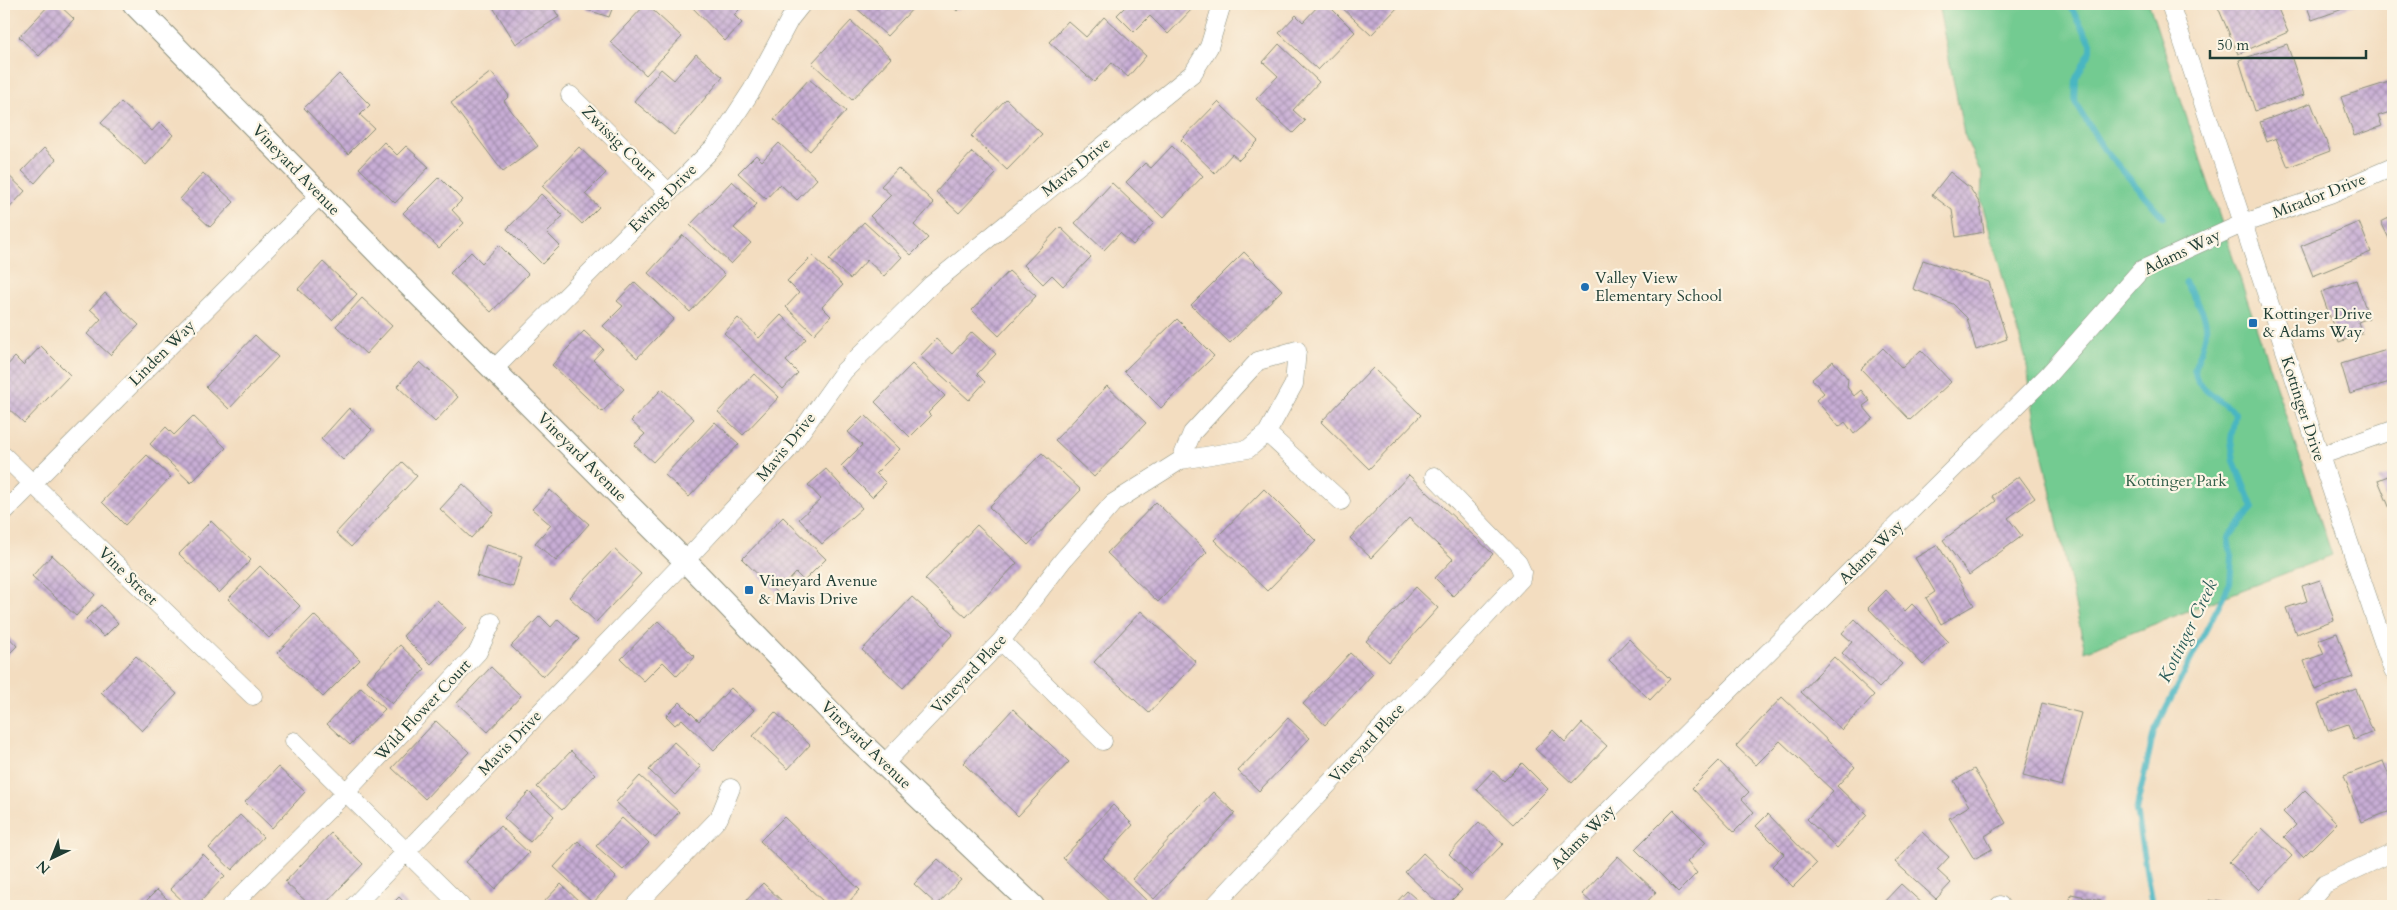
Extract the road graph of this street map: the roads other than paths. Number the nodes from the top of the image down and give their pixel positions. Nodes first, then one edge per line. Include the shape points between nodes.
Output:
1 (134, 4) edge
2 (802, 4) edge
3 (1222, 4) edge
4 (2170, 4) edge
5 (570, 95) dead end
6 (2393, 167) edge
7 (668, 192) junction
8 (320, 195) junction
9 (2244, 223) junction
10 (494, 369) junction
11 (2393, 430) edge
12 (1267, 433) junction
13 (4, 456) edge
14 (2319, 456) junction
15 (1181, 460) junction
16 (1434, 476) dead end
17 (31, 484) junction
18 (1341, 502) dead end
19 (4, 512) edge
20 (685, 561) junction
21 (492, 622) dead end
22 (1002, 641) junction
23 (2393, 671) edge
24 (253, 696) dead end
25 (294, 741) dead end
26 (1103, 741) dead end
27 (884, 764) junction
28 (731, 788) dead end
29 (346, 792) junction
30 (406, 852) junction
31 (2393, 852) edge
32 (231, 906) edge
33 (354, 906) edge
34 (461, 906) edge
35 (635, 906) edge
36 (1033, 906) edge
37 (1214, 906) edge
38 (1512, 906) edge
39 (2306, 906) edge

1 - 8 street, Vineyard Avenue
2 - 7 street, Ewing Drive via 716,145
3 - 20 street, Mavis Drive via 1208,47 1193,74 931,285 844,371 788,450
4 - 9 street, Kottinger Drive
5 - 7 street, Zwissig Court
6 - 9 street, Mirador Drive via 2330,194
7 - 10 street, Ewing Drive
8 - 10 street, Vineyard Avenue
8 - 17 street, Linden Way
9 - 14 street, Kottinger Drive
9 - 38 street, Adams Way via 2141,270 2048,375
10 - 20 street, Vineyard Avenue
11 - 14 street
12 - 15 street, Vineyard Place via 1248,449
12 - 15 street, Vineyard Place via 1294,384 1297,350 1258,361 1192,434
12 - 18 street
13 - 17 street, Vine Street
14 - 23 street, Kottinger Drive
15 - 22 street, Vineyard Place via 1114,503 1063,560
16 - 37 street, Vineyard Place via 1518,563 1522,572 1520,579
17 - 19 street, Linden Way
17 - 24 street, Vine Street
20 - 27 street, Vineyard Avenue
20 - 30 street, Mavis Drive
21 - 29 street, Wild Flower Court via 478,652
22 - 26 street
22 - 27 street, Vineyard Place
25 - 29 street
27 - 36 street, Vineyard Avenue
28 - 35 street via 719,818
29 - 30 street
29 - 32 street, Wild Flower Court
30 - 33 street, Mavis Drive
30 - 34 street
31 - 39 street via 2325,884

